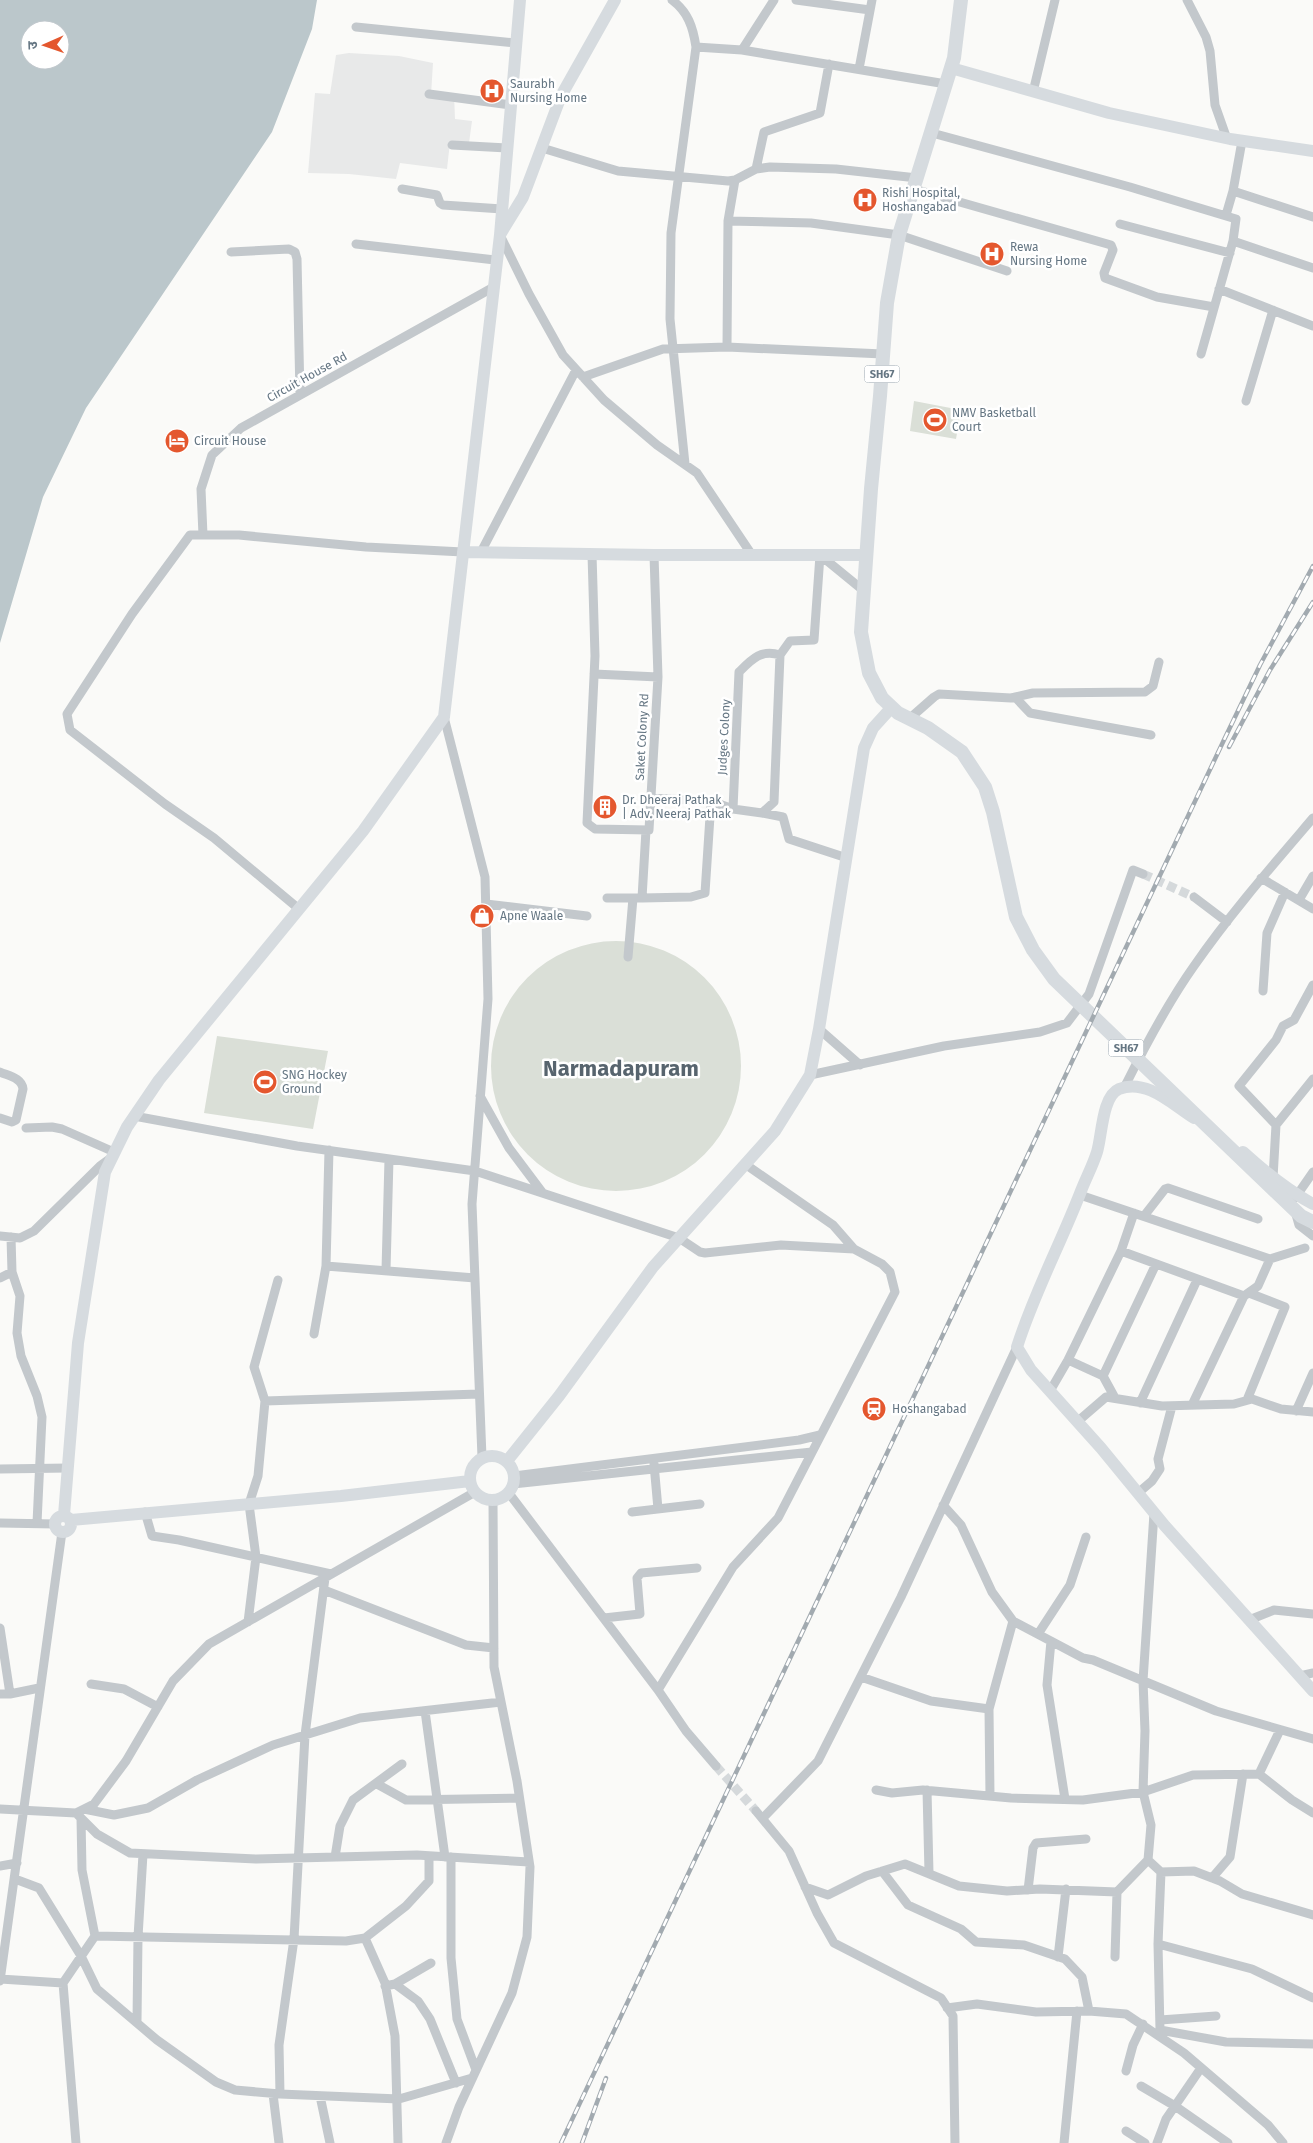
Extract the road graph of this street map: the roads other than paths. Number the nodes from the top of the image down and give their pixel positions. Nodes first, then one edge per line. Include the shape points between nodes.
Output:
1 (520, 0) edge
2 (615, 0) edge
3 (672, 0) edge
4 (774, 0) edge
5 (796, 0) edge
6 (872, 0) edge
7 (961, 0) edge
8 (1055, 0) edge
9 (1187, 0) edge
10 (870, 10) junction
11 (356, 27) dead end
12 (516, 43) junction
13 (696, 47) junction
14 (742, 50) junction
15 (829, 64) junction
16 (951, 68) junction
17 (859, 69) junction
18 (946, 84) junction
19 (1034, 92) junction
20 (429, 94) dead end
21 (511, 105) junction
22 (932, 132) junction
23 (1227, 139) junction
24 (1242, 141) junction
25 (452, 145) dead end
26 (507, 148) junction
27 (542, 148) junction
28 (1313, 151) edge
29 (756, 169) junction
30 (679, 178) junction
31 (735, 180) junction
32 (916, 184) junction
33 (402, 189) dead end
34 (1233, 190) junction
35 (502, 209) junction
36 (1226, 215) junction
37 (1313, 217) edge
38 (728, 221) junction
39 (1120, 224) dead end
40 (500, 235) junction
41 (899, 235) junction
42 (1233, 241) junction
43 (356, 244) dead end
44 (232, 252) dead end
45 (1230, 253) junction
46 (495, 260) junction
47 (1313, 268) edge
48 (1007, 271) dead end
49 (492, 288) junction
50 (1219, 289) junction
51 (1214, 307) junction
52 (1273, 310) junction
53 (1313, 326) edge
54 (727, 347) junction
55 (674, 348) junction
56 (883, 354) junction
57 (1201, 354) dead end
58 (576, 370) junction
59 (583, 377) junction
60 (300, 395) junction
61 (1246, 401) dead end
62 (685, 464) junction
63 (203, 535) junction
64 (462, 552) junction
65 (481, 552) junction
66 (592, 554) junction
67 (866, 554) junction
68 (654, 555) junction
69 (752, 555) junction
70 (820, 555) junction
71 (864, 591) junction
72 (780, 655) junction
73 (1159, 662) dead end
74 (594, 674) junction
75 (658, 677) junction
76 (1015, 698) junction
77 (892, 707) junction
78 (444, 717) junction
79 (909, 719) junction
80 (1151, 735) dead end
81 (650, 798) junction
82 (711, 801) junction
83 (733, 809) junction
84 (762, 813) junction
85 (1313, 818) edge
86 (646, 830) junction
87 (847, 858) junction
88 (1143, 874) dead end
89 (1313, 876) edge
90 (1261, 878) junction
91 (1285, 892) junction
92 (1194, 897) tunnel mouth
93 (607, 898) dead end
94 (638, 898) junction
95 (1298, 900) junction
96 (486, 904) junction
97 (1313, 908) edge
98 (299, 909) junction
99 (587, 916) dead end
100 (1227, 922) junction
101 (628, 957) dead end
102 (1313, 984) edge
103 (1263, 990) dead end
104 (819, 1029) junction
105 (860, 1065) junction
106 (0, 1072) edge
107 (810, 1075) junction
108 (1313, 1079) edge
109 (1124, 1088) junction
110 (480, 1096) junction
111 (134, 1116) junction
112 (0, 1118) edge
113 (1276, 1125) junction
114 (26, 1128) dead end
115 (329, 1150) junction
116 (113, 1155) junction
117 (388, 1159) junction
118 (746, 1164) junction
119 (475, 1171) junction
120 (1313, 1172) edge
121 (1273, 1178) junction
122 (542, 1192) junction
123 (1080, 1194) junction
124 (1296, 1195) junction
125 (1313, 1204) edge
126 (1134, 1213) junction
127 (1144, 1216) junction
128 (1258, 1219) dead end
129 (1307, 1219) edge
130 (0, 1236) edge
131 (1313, 1236) edge
132 (11, 1237) junction
133 (679, 1238) junction
134 (1305, 1248) dead end
135 (854, 1249) junction
136 (1121, 1251) junction
137 (1270, 1259) junction
138 (1156, 1264) junction
139 (326, 1266) junction
140 (386, 1270) junction
141 (12, 1272) junction
142 (0, 1278) edge
143 (475, 1278) junction
144 (278, 1280) dead end
145 (1197, 1280) junction
146 (1247, 1294) junction
147 (314, 1334) dead end
148 (1017, 1347) junction
149 (1068, 1360) junction
150 (1313, 1373) edge
151 (1103, 1376) junction
152 (1050, 1391) junction
153 (479, 1394) junction
154 (1115, 1398) junction
155 (1247, 1400) junction
156 (265, 1401) junction
157 (1140, 1403) junction
158 (1172, 1406) junction
159 (1192, 1406) junction
160 (1296, 1411) junction
161 (1313, 1412) edge
162 (1077, 1422) junction
163 (820, 1435) junction
164 (812, 1452) junction
165 (482, 1457) junction
166 (653, 1458) junction
167 (506, 1461) junction
168 (40, 1468) junction
169 (68, 1468) junction
170 (0, 1469) edge
171 (654, 1469) junction
172 (512, 1484) junction
173 (472, 1486) junction
174 (1138, 1493) junction
175 (493, 1500) junction
176 (250, 1504) junction
177 (700, 1504) dead end
178 (943, 1505) junction
179 (658, 1509) junction
180 (145, 1512) junction
181 (632, 1512) dead end
182 (1154, 1513) junction
183 (0, 1523) edge
184 (37, 1523) junction
185 (63, 1523) junction
186 (1086, 1537) dead end
187 (256, 1557) junction
188 (697, 1568) dead end
189 (328, 1576) junction
190 (324, 1590) junction
191 (1313, 1614) edge
192 (604, 1618) junction
193 (1249, 1620) junction
194 (1013, 1621) junction
195 (248, 1622) junction
196 (0, 1628) edge
197 (1038, 1634) junction
198 (1051, 1641) junction
199 (494, 1648) junction
200 (1313, 1673) edge
201 (1300, 1676) junction
202 (861, 1677) junction
203 (1143, 1681) junction
204 (91, 1684) dead end
205 (39, 1688) junction
206 (658, 1690) junction
207 (1313, 1690) edge
208 (0, 1694) edge
209 (10, 1694) junction
210 (501, 1702) junction
211 (158, 1707) junction
212 (990, 1708) junction
213 (425, 1711) junction
214 (1280, 1730) junction
215 (305, 1735) junction
216 (1313, 1739) edge
217 (402, 1764) dead end
218 (716, 1766) tunnel mouth
219 (1244, 1774) junction
220 (1259, 1774) junction
221 (376, 1784) junction
222 (876, 1790) dead end
223 (927, 1790) junction
224 (1143, 1792) junction
225 (990, 1796) junction
226 (519, 1798) junction
227 (1065, 1799) junction
228 (437, 1800) junction
229 (0, 1809) edge
230 (25, 1810) junction
231 (756, 1811) tunnel mouth
232 (1313, 1813) edge
233 (81, 1814) junction
234 (763, 1818) junction
235 (1086, 1839) dead end
236 (143, 1854) junction
237 (429, 1856) junction
238 (335, 1857) junction
239 (448, 1857) junction
240 (299, 1858) junction
241 (1148, 1860) junction
242 (529, 1862) junction
243 (17, 1863) junction
244 (0, 1866) edge
245 (882, 1871) junction
246 (1161, 1872) junction
247 (929, 1874) junction
248 (1212, 1878) junction
249 (15, 1880) junction
250 (805, 1887) junction
251 (1066, 1889) junction
252 (1028, 1890) junction
253 (1117, 1892) junction
254 (1313, 1915) edge
255 (95, 1936) junction
256 (138, 1937) junction
257 (365, 1938) junction
258 (294, 1939) junction
259 (1158, 1944) junction
260 (81, 1956) junction
261 (1058, 1957) junction
262 (1115, 1957) dead end
263 (431, 1963) dead end
264 (0, 1980) edge
265 (63, 1983) junction
266 (390, 1985) junction
267 (1313, 1998) edge
268 (947, 2008) junction
269 (1089, 2010) junction
270 (1077, 2011) junction
271 (1216, 2016) dead end
272 (137, 2021) junction
273 (1142, 2024) junction
274 (1159, 2029) junction
275 (1313, 2044) edge
276 (1201, 2068) junction
277 (1126, 2070) dead end
278 (474, 2074) junction
279 (456, 2082) junction
280 (1141, 2086) dead end
281 (276, 2094) junction
282 (320, 2096) junction
283 (396, 2099) junction
284 (1175, 2106) junction
285 (1126, 2131) dead end
286 (76, 2143) edge
287 (279, 2143) edge
288 (330, 2143) edge
289 (398, 2143) edge
290 (446, 2143) edge
291 (955, 2143) edge
292 (1064, 2143) edge
293 (1145, 2143) edge
294 (1157, 2143) edge
295 (1228, 2143) edge
296 (1283, 2143) edge

1 - 12 street
2 - 27 street via 561,96
3 - 13 street via 690,20
4 - 14 street
5 - 10 street
6 - 10 street
7 - 16 main road, SH67
8 - 19 street
9 - 23 street via 1206,37 1215,105
10 - 17 street
11 - 12 street
12 - 21 street
13 - 14 street
13 - 30 street
14 - 15 street
15 - 17 street
15 - 29 street via 820,114 764,132
16 - 18 main road, SH67
16 - 19 street
17 - 18 street
18 - 22 main road, SH67
19 - 23 street via 1109,113
20 - 21 street
21 - 26 street
22 - 32 main road, SH67
22 - 36 street
23 - 24 street
24 - 28 street
24 - 34 street
25 - 26 street
26 - 35 street
27 - 30 street via 611,169
27 - 40 street via 523,196
29 - 31 street
29 - 32 street via 836,168
30 - 31 street
30 - 55 street via 671,233 670,318
31 - 38 street
32 - 41 main road, SH67
32 - 51 street via 1111,245 1113,250 1105,278 1157,297
33 - 35 street via 437,195 443,205
34 - 36 street
34 - 37 street
35 - 40 street
36 - 42 street via 1237,222
38 - 41 street via 811,222
38 - 54 street
39 - 45 street
40 - 46 street
40 - 58 street via 563,355
41 - 48 street
41 - 56 main road, SH67 via 887,303
42 - 45 street
42 - 47 street
43 - 46 street
44 - 60 street via 289,249 295,252
45 - 50 street
46 - 49 street
49 - 60 street, Circuit House Rd
49 - 64 street
50 - 51 street
50 - 52 street
51 - 57 street
52 - 53 street
52 - 61 street
54 - 55 street
54 - 56 street
55 - 59 street
55 - 62 street
56 - 67 main road, SH67
58 - 59 street
58 - 65 street
59 - 62 street via 604,400
60 - 63 street, Circuit House Rd via 241,428 212,455 201,489
62 - 69 street via 697,473
63 - 64 street
63 - 98 street via 190,535 132,614 66,714 70,730 214,838
64 - 65 street
64 - 78 street
65 - 66 street
66 - 68 street
66 - 74 street
67 - 70 street
67 - 71 main road, SH67
68 - 69 street
68 - 75 street
69 - 70 street
70 - 71 street
70 - 72 street via 814,640 790,641
71 - 77 main road, SH67 via 861,632 869,673 882,698
72 - 83 street, Judges Colony via 770,652 754,656 739,672
72 - 84 street via 774,802
73 - 76 street via 1153,686 1145,692 1033,693
74 - 75 street, Saket Colony Rd
74 - 86 street via 586,823 595,830
75 - 81 street, Saket Colony Rd
76 - 79 street via 939,694
76 - 80 street via 1030,713
77 - 79 main road, SH67
77 - 87 street via 873,728 864,748
78 - 96 street via 485,877
78 - 98 street via 363,831
79 - 129 main road, SH67 via 962,752 985,787 1016,917 1033,950 1054,979
81 - 82 street
81 - 86 street, Saket Colony Rd via 649,830
82 - 83 street
82 - 94 street via 705,893 690,897
83 - 84 street
84 - 87 street via 783,817 789,839
85 - 90 street
86 - 94 street, Saket Colony Rd
87 - 104 street
88 - 105 street via 1133,870 1089,994 1067,1023 1040,1032 944,1046
89 - 95 street
90 - 91 street
90 - 100 street
91 - 95 street
91 - 103 street via 1267,933
92 - 100 street
93 - 94 street
94 - 101 street, Saket Colony Rd
95 - 97 street
96 - 99 street
96 - 110 street via 488,999
98 - 111 street via 159,1080
100 - 109 street via 1193,967 1147,1042
102 - 113 street via 1294,1020 1283,1026 1276,1040 1239,1086
104 - 105 street
104 - 107 street
105 - 107 street
106 - 112 street via 19,1080 23,1089 16,1120
107 - 118 street via 775,1131
108 - 113 street
109 - 121 street via 1133,1086 1150,1090 1240,1149
109 - 123 street via 1117,1090 1108,1101 1097,1152
110 - 119 street
110 - 122 street via 509,1148
111 - 115 street
111 - 116 street
113 - 121 street
114 - 116 street via 62,1129
115 - 117 street
115 - 139 street
116 - 132 street via 34,1231 20,1238
116 - 169 street via 105,1172 78,1343
117 - 119 street
117 - 140 street
118 - 133 street
118 - 135 street via 833,1225
119 - 122 street
119 - 143 street via 472,1204
120 - 124 street
121 - 124 street
122 - 133 street
123 - 126 street
123 - 148 street via 1028,1312
124 - 125 street
124 - 131 street via 1297,1219 1303,1230
126 - 127 street
126 - 136 street
127 - 128 street via 1168,1188
127 - 137 street
130 - 132 street
132 - 141 street
133 - 135 street via 705,1253 781,1245
133 - 167 street via 653,1267 559,1396
134 - 137 street
135 - 163 street via 890,1272 895,1292
136 - 138 street
136 - 149 street
137 - 146 street via 1258,1286
138 - 145 street
138 - 151 street
139 - 140 street
139 - 147 street
140 - 143 street
141 - 142 street
141 - 168 street via 20,1296 17,1333 21,1356 38,1396 42,1417
143 - 153 street
144 - 156 street via 254,1367
145 - 146 street
145 - 157 street
146 - 155 street via 1285,1307
146 - 159 street
148 - 152 street via 1031,1370
148 - 178 street
149 - 151 street
149 - 152 street
150 - 160 street
151 - 154 street
152 - 162 street
153 - 156 street
153 - 165 street
154 - 157 street
154 - 162 street via 1106,1397
155 - 159 street via 1234,1404
155 - 160 street
156 - 176 street via 258,1476
157 - 158 street
158 - 159 street
158 - 174 street via 1158,1459 1160,1469
160 - 161 street
162 - 174 street
163 - 164 street
163 - 166 street
164 - 171 street
164 - 206 street via 778,1518 733,1567
165 - 167 street via 499,1457
165 - 173 street via 470,1472
166 - 171 street
166 - 172 street
167 - 172 street via 512,1468
168 - 169 street
168 - 170 street
168 - 184 street
169 - 185 street
171 - 172 street
171 - 179 street
172 - 175 street via 502,1497
172 - 192 street
173 - 175 street via 483,1498
173 - 176 street
173 - 189 street
174 - 182 street
175 - 199 street
176 - 180 street
176 - 187 street
177 - 179 street
178 - 194 street via 961,1525 992,1592
178 - 202 street
179 - 181 street
180 - 185 street
180 - 187 street via 152,1536
182 - 193 street
182 - 203 street
183 - 184 street
184 - 185 street
185 - 205 street
186 - 197 street via 1070,1585
187 - 189 street
187 - 195 street
188 - 192 street via 641,1573 637,1578 640,1614
189 - 190 street
189 - 195 street
190 - 199 street via 466,1645
190 - 215 street
191 - 193 street via 1274,1610
192 - 206 street
193 - 201 street
194 - 197 street
194 - 212 street
195 - 211 street via 209,1644 173,1681
196 - 209 street
197 - 198 street
198 - 203 street via 1083,1658
198 - 227 street via 1047,1685
199 - 210 street
200 - 201 street
201 - 207 street
202 - 212 street via 931,1701
202 - 234 street via 818,1762
203 - 214 street via 1216,1710
203 - 224 street
204 - 211 street via 124,1689
205 - 209 street
205 - 230 street
206 - 218 street via 686,1731
208 - 209 street
210 - 213 street
210 - 226 street
211 - 233 street via 126,1761 94,1804
212 - 225 street
213 - 215 street via 360,1718
213 - 228 street
214 - 216 street
214 - 220 street
215 - 233 street via 273,1745 197,1780 148,1808 114,1815
215 - 240 street
217 - 221 street
219 - 220 street
219 - 224 street via 1193,1775
219 - 248 street via 1230,1857
220 - 232 street
221 - 228 street via 406,1800
221 - 238 street via 353,1800 340,1826
222 - 223 street via 892,1794
223 - 225 street
223 - 247 street
224 - 227 street via 1083,1800
224 - 241 street via 1151,1825
225 - 227 street
226 - 228 street
226 - 242 street
228 - 239 street
229 - 230 street
230 - 233 street
230 - 243 street
231 - 234 street
233 - 236 street via 97,1834 130,1853
233 - 255 street via 82,1870
234 - 250 street via 789,1851
235 - 252 street via 1036,1842
236 - 240 street
236 - 256 street
237 - 238 street
237 - 239 street
237 - 257 street via 429,1881 406,1906
238 - 240 street
239 - 242 street
239 - 278 street via 451,1958 457,2020
240 - 258 street
241 - 246 street
241 - 253 street
242 - 278 street via 527,1937 512,1993
243 - 244 street
243 - 249 street
245 - 247 street via 906,1864
245 - 250 street via 828,1895
245 - 261 street via 908,1905 961,1929 976,1942 1024,1945
246 - 248 street via 1194,1871
246 - 259 street
247 - 252 street via 959,1886
248 - 254 street via 1242,1894
249 - 260 street via 39,1888
249 - 264 street
250 - 268 street via 834,1944 941,1998
251 - 252 street
251 - 253 street
251 - 261 street
253 - 262 street
255 - 256 street
255 - 260 street
256 - 258 street
256 - 272 street
257 - 258 street via 346,1941
257 - 266 street
258 - 281 street via 279,2045
259 - 267 street via 1244,1966
259 - 274 street
260 - 265 street
260 - 272 street via 97,1989
261 - 269 street via 1066,1959 1082,1977
263 - 266 street
264 - 265 street
265 - 286 street
266 - 279 street via 418,2001 430,2019
266 - 283 street via 396,2036
268 - 270 street via 976,2004 1036,2012
268 - 291 street via 953,2016
269 - 270 street
269 - 273 street via 1126,2014
270 - 292 street
271 - 274 street
272 - 281 street via 157,2040 216,2082 236,2090
273 - 274 street
273 - 277 street
274 - 275 street via 1226,2042
274 - 276 street
276 - 284 street
276 - 296 street via 1268,2125
278 - 279 street
278 - 290 street
279 - 283 street
280 - 284 street
281 - 282 street
281 - 287 street
282 - 283 street
282 - 288 street
283 - 289 street
284 - 294 street
284 - 295 street
285 - 293 street

